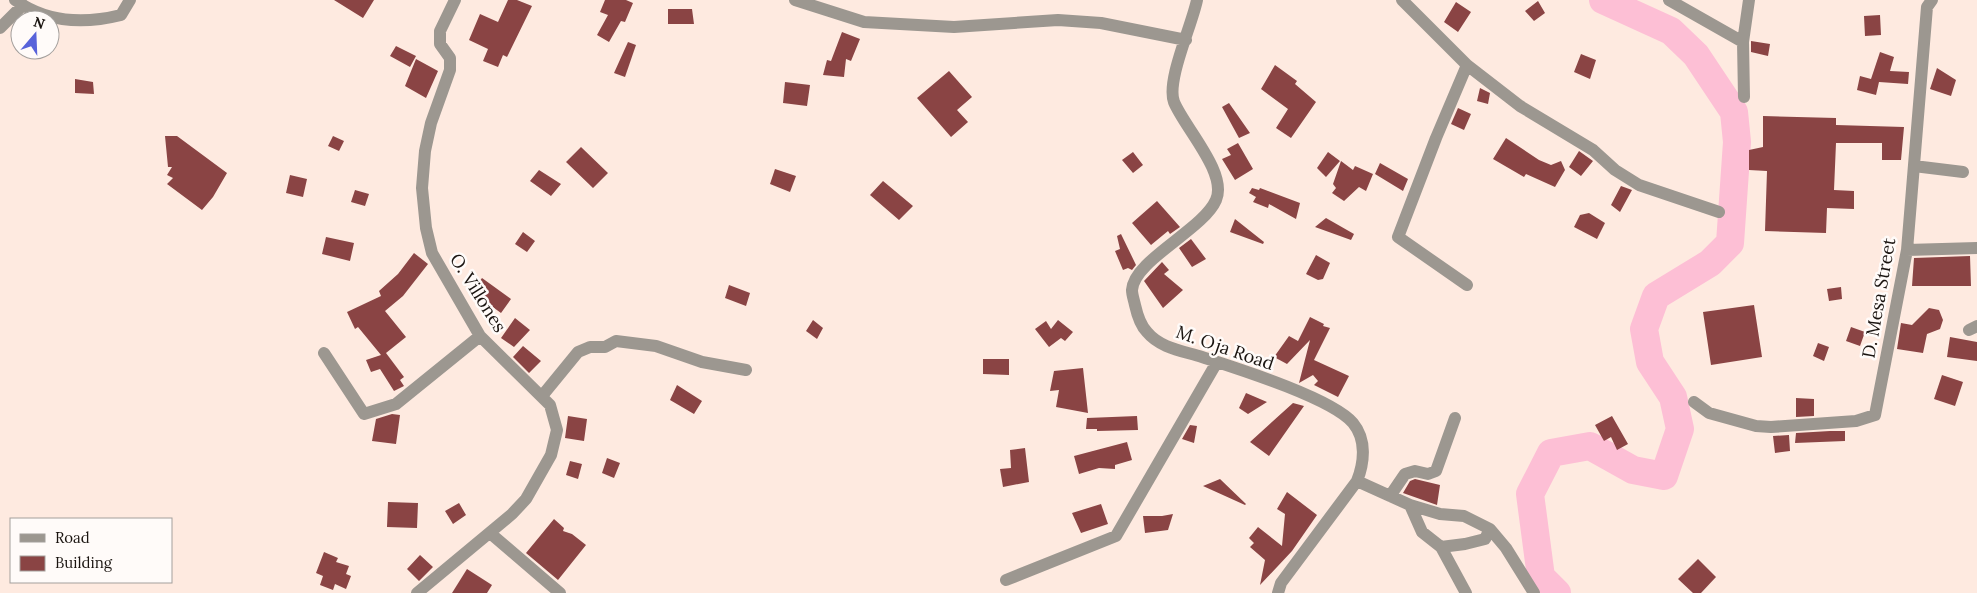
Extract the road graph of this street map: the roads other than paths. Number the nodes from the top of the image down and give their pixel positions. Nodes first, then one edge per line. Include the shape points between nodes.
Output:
1 (130, 0) edge
2 (455, 0) edge
3 (795, 0) edge
4 (1197, 0) edge
5 (1402, 0) edge
6 (1670, 0) edge
7 (1749, 0) edge
8 (1932, 0) edge
9 (19, 3) edge
10 (0, 28) edge
11 (1186, 40) junction
12 (1743, 42) junction
13 (1467, 65) junction
14 (1744, 97) dead end
15 (1914, 166) junction
16 (1963, 172) dead end
17 (1719, 212) dead end
18 (1977, 248) edge
19 (1907, 250) junction
20 (1467, 285) dead end
21 (480, 336) junction
22 (324, 353) dead end
23 (1217, 362) junction
24 (746, 370) dead end
25 (542, 396) junction
26 (1694, 402) dead end
27 (1455, 418) dead end
28 (1357, 481) junction
29 (1390, 496) junction
30 (1410, 505) junction
31 (1490, 529) junction
32 (490, 533) junction
33 (1441, 548) junction
34 (1006, 580) dead end
35 (418, 593) edge
36 (560, 593) edge
37 (1278, 593) edge
38 (1466, 593) edge
39 (1534, 593) edge

1 - 9 street via 121,15 99,20 59,19
2 - 21 street, O. Villones via 440,31 440,44 450,58 450,70 431,123 422,188 432,253
3 - 11 street via 864,22 954,27 1058,20 1102,22
4 - 11 street, M. Oja Road
5 - 13 street
6 - 12 street
7 - 12 street
8 - 15 street, D. Mesa Street via 1927,7
9 - 10 street
11 - 23 street, M. Oja Road via 1173,81 1173,100 1211,165 1219,191 1207,216 1142,270 1132,289 1136,311 1146,332 1160,343
12 - 14 street
13 - 17 street via 1520,106 1594,150 1639,186
13 - 20 street via 1398,236
15 - 16 street
15 - 19 street, D. Mesa Street
18 - 19 street
19 - 26 street, D. Mesa Street via 1875,415 1856,421 1763,426 1709,413
21 - 22 street via 396,404 364,414
21 - 25 street, O. Villones
23 - 28 street, M. Oja Road via 1308,396 1334,408 1353,424 1364,451
23 - 34 street via 1116,536
24 - 25 street via 702,362 656,346 616,342 605,348 590,347 578,352
25 - 32 street, O. Villones via 550,404 557,430 551,455 526,499
27 - 29 street via 1436,471 1405,474
28 - 29 street
28 - 37 street, M. Oja Road via 1281,583
29 - 30 street
30 - 31 street via 1440,514 1464,516
30 - 33 street via 1422,532
31 - 33 street via 1485,538
31 - 39 street
32 - 35 street, O. Villones
32 - 36 street
33 - 38 street

